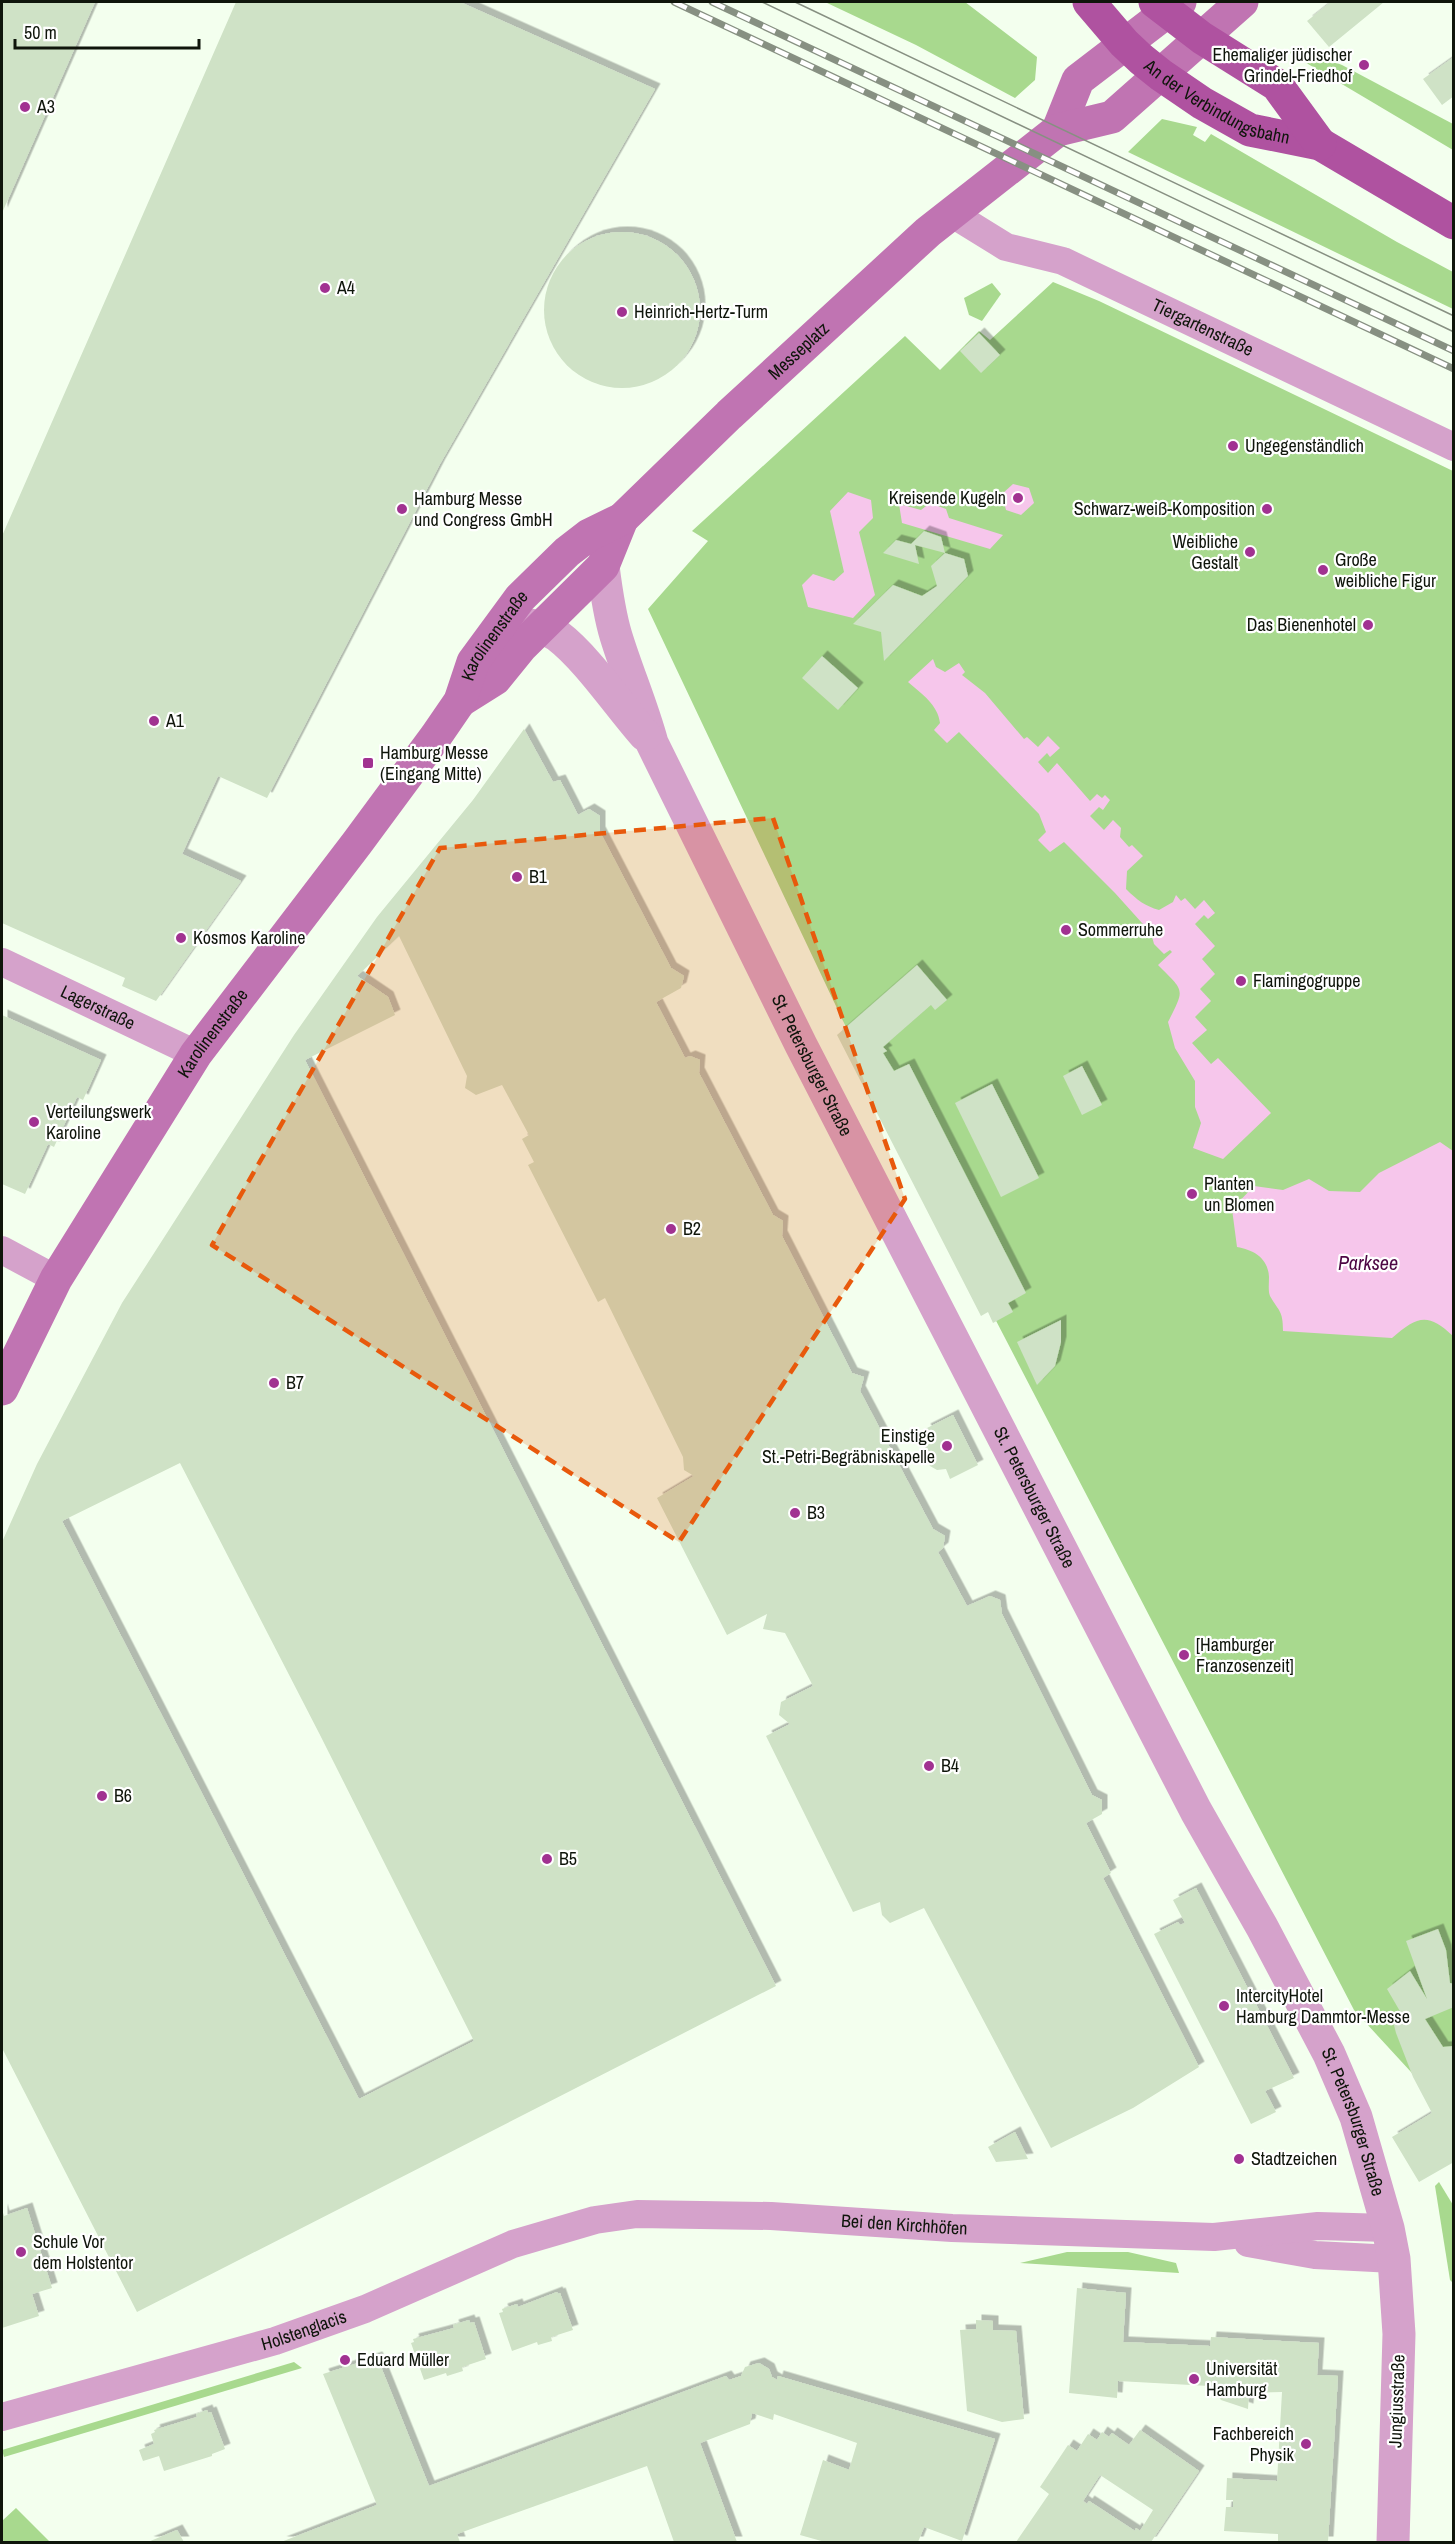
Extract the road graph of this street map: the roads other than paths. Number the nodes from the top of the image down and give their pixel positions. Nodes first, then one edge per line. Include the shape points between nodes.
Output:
1 (1089, 2) edge
2 (1242, 2) edge
3 (1167, 5) edge
4 (1202, 38) junction
5 (1124, 43) junction
6 (1161, 75) junction
7 (1058, 130) junction
8 (1320, 144) junction
9 (951, 213) junction
10 (1454, 223) edge
11 (1454, 447) edge
12 (622, 519) junction
13 (603, 566) junction
14 (539, 578) joint
15 (564, 603) joint
16 (503, 622) junction
17 (541, 627) junction
18 (460, 701) junction
19 (651, 743) junction
20 (2, 962) edge
21 (196, 1054) junction
22 (2, 1250) edge
23 (56, 1279) junction
24 (2, 1389) edge
25 (595, 2220) joint
26 (1391, 2244) junction
27 (2, 2417) edge
28 (1393, 2542) edge

1 - 5 main road, An der Verbindungsbahn
2 - 4 main road
3 - 4 main road, An der Verbindungsbahn
3 - 5 main road
4 - 6 main road
4 - 8 main road, An der Verbindungsbahn via 1277,85
5 - 6 main road, An der Verbindungsbahn
5 - 7 main road via 1078,80
6 - 7 main road via 1112,117
6 - 8 main road, An der Verbindungsbahn via 1250,130
7 - 9 main road, Messeplatz
8 - 10 main road, An der Verbindungsbahn
9 - 11 street, Tiergartenstraße via 1006,247 1063,261
9 - 12 main road, Messeplatz via 796,353
12 - 13 main road, Messeplatz
12 - 14 main road, Messeplatz via 589,535
13 - 15 main road, Messeplatz
13 - 19 street, St. Petersburger Straße via 609,612
14 - 16 main road, Karolinenstraße
15 - 17 main road, Karolinenstraße
16 - 17 street, St. Petersburger Straße
16 - 18 main road, Karolinenstraße via 473,662
17 - 18 main road, Karolinenstraße via 495,679
17 - 19 street, St. Petersburger Straße via 568,645
18 - 21 main road, Karolinenstraße
19 - 26 street, St. Petersburger Straße via 801,1045 1196,1811 1263,1927 1329,2054 1356,2117
20 - 21 street, Lagerstraße
21 - 23 main road, Karolinenstraße
22 - 23 street
23 - 24 main road, Karolinenstraße
25 - 26 street, Bei den Kirchhöfen via 637,2214 771,2216 952,2228 1214,2237 1315,2255
25 - 27 street, Holstenglacis via 513,2244 365,2309 275,2341
26 - 28 street, Jungiusstraße via 1399,2334

